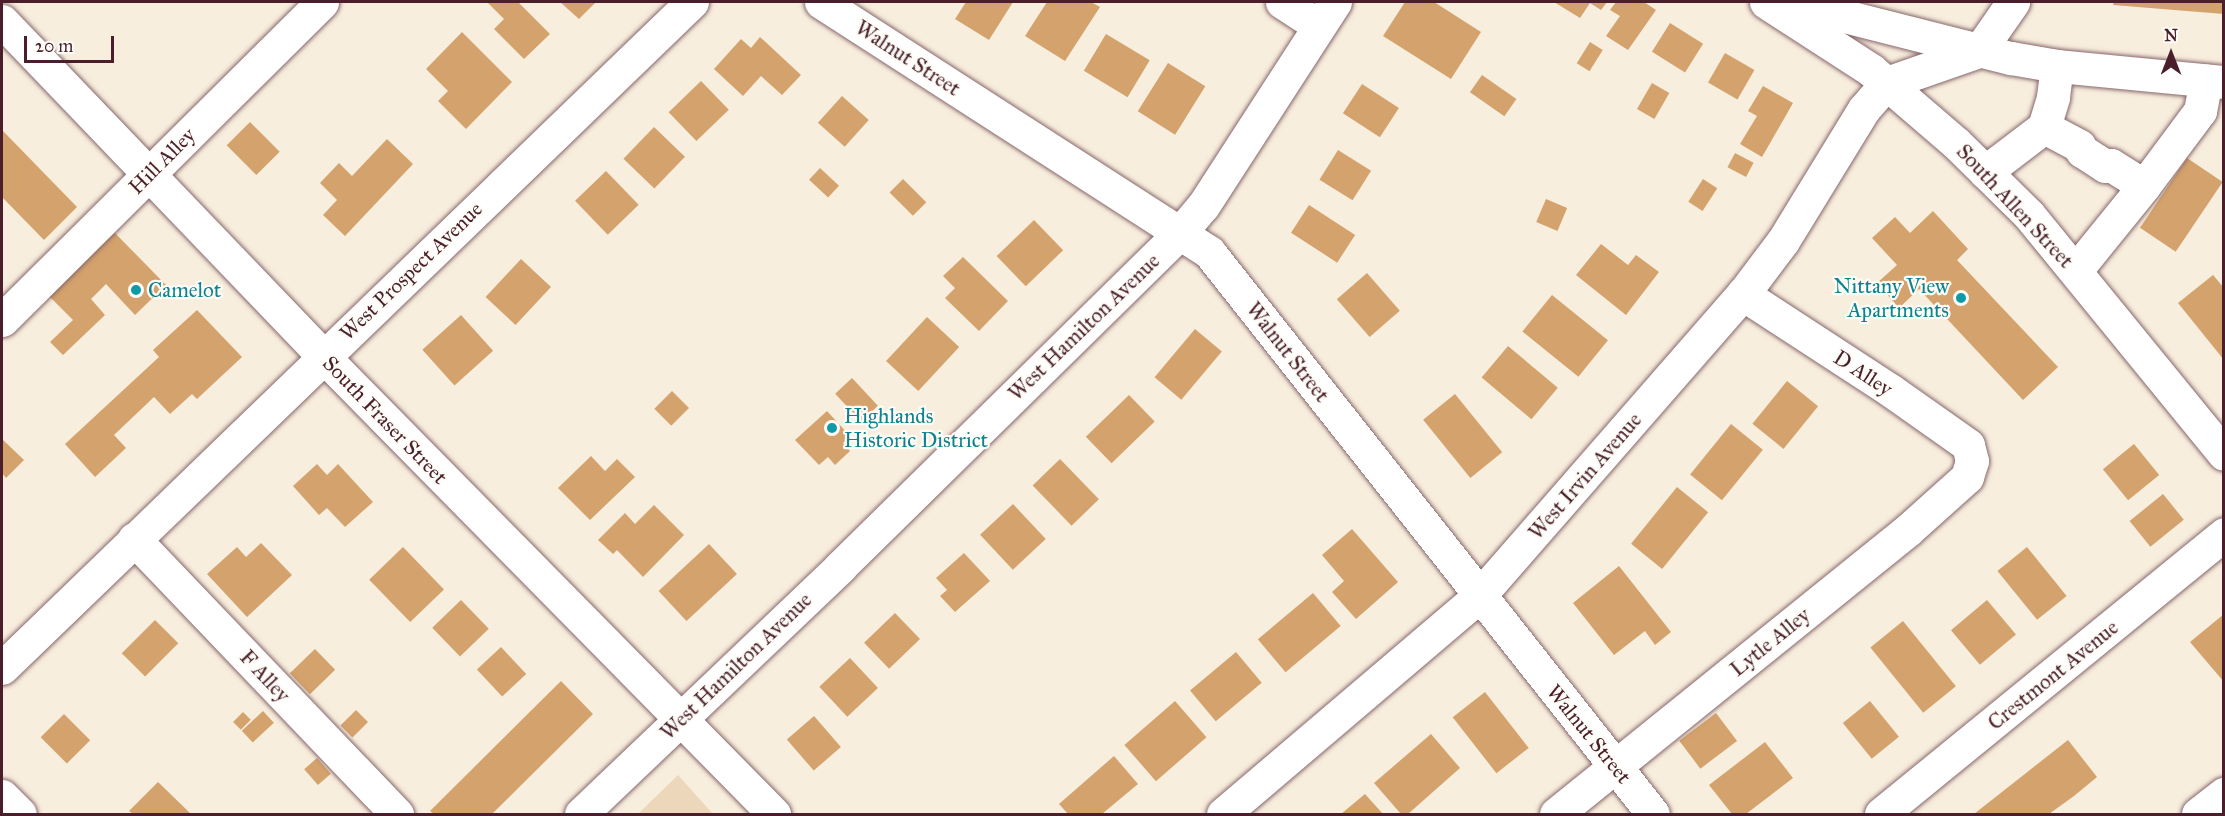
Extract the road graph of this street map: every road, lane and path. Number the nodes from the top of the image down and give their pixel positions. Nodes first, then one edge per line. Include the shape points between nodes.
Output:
1 (322, 2) edge
2 (692, 2) edge
3 (822, 2) edge
4 (1282, 2) edge
5 (1766, 2) edge
6 (1789, 2) edge
7 (2013, 2) edge
8 (1327, 14) edge
9 (2, 21) edge
10 (1979, 51) junction
11 (2057, 66) junction
12 (2215, 82) edge
13 (1887, 83) junction
14 (2044, 127) junction
15 (1985, 172) junction
16 (150, 174) junction
17 (2144, 186) junction
18 (1180, 233) junction
19 (2076, 270) junction
20 (1743, 294) junction
21 (2, 320) edge
22 (323, 356) junction
23 (2223, 454) edge
24 (1972, 461) joint
25 (2223, 534) edge
26 (134, 538) junction
27 (1480, 595) junction
28 (2, 668) edge
29 (681, 718) junction
30 (1616, 767) junction
31 (2223, 794) edge
32 (2, 795) edge
33 (20, 814) edge
34 (396, 814) edge
35 (581, 814) edge
36 (774, 814) edge
37 (1223, 814) edge
38 (1557, 814) edge
39 (1653, 814) edge
40 (1881, 814) edge
41 (2198, 814) edge

1 - 16 street, Hill Alley
2 - 22 street, West Prospect Avenue
3 - 18 street, Walnut Street
4 - 8 street
5 - 13 street, South Allen Street via 1851,55
6 - 10 street
7 - 10 street
8 - 18 street, West Hamilton Avenue via 1203,206
9 - 16 street, South Fraser Street
10 - 11 street
10 - 13 street
11 - 12 street
11 - 14 street
12 - 17 street via 2200,111
13 - 15 street, South Allen Street
13 - 20 street, West Irvin Avenue via 1864,109 1783,241
14 - 15 street
14 - 17 street
15 - 19 street, South Allen Street
16 - 21 street, Hill Alley
16 - 22 street, South Fraser Street
17 - 19 street
18 - 27 street, Walnut Street via 1209,252
18 - 29 street, West Hamilton Avenue
19 - 23 street, South Allen Street
20 - 24 street, D Alley via 1968,445
20 - 27 street, West Irvin Avenue
22 - 26 street, West Prospect Avenue
22 - 29 street, South Fraser Street
24 - 30 street, Lytle Alley via 1967,477 1908,530
25 - 40 street, Crestmont Avenue
26 - 28 street, West Prospect Avenue
26 - 34 street, F Alley
27 - 30 street, Walnut Street
27 - 37 street, West Irvin Avenue
29 - 35 street, West Hamilton Avenue
29 - 36 street, South Fraser Street
30 - 38 street, Lytle Alley
30 - 39 street, Walnut Street
31 - 41 street
32 - 33 street

